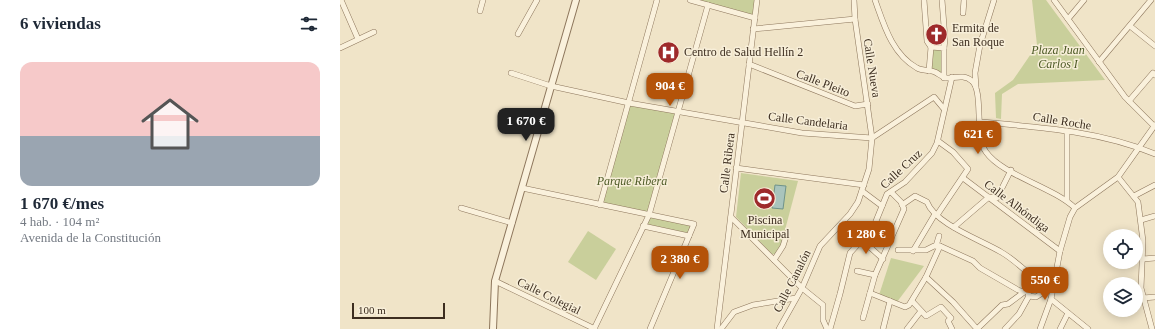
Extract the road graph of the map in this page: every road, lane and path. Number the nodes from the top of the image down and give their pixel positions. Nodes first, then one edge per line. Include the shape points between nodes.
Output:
1 (341, 0) edge
2 (483, 0) edge
3 (537, 0) edge
4 (576, 0) edge
5 (657, 0) edge
6 (690, 0) edge
7 (757, 0) edge
8 (854, 0) edge
9 (875, 0) edge
10 (924, 0) edge
11 (942, 0) edge
12 (964, 0) edge
13 (994, 0) edge
14 (1054, 0) edge
15 (1084, 0) edge
16 (1151, 0) edge
17 (708, 5) junction
18 (342, 8) edge
19 (480, 11) dead end
20 (963, 13) dead end
21 (755, 18) junction
22 (855, 19) junction
23 (1068, 19) junction
24 (1130, 26) junction
25 (753, 29) junction
26 (374, 32) dead end
27 (518, 34) dead end
28 (358, 39) junction
29 (1155, 46) edge
30 (931, 47) junction
31 (340, 48) edge
32 (944, 48) junction
33 (1099, 62) junction
34 (749, 64) junction
35 (929, 71) junction
36 (511, 73) dead end
37 (1154, 74) edge
38 (952, 77) junction
39 (944, 78) junction
40 (551, 86) junction
41 (976, 88) junction
42 (1129, 101) junction
43 (629, 103) junction
44 (868, 104) junction
45 (944, 109) junction
46 (677, 112) junction
47 (742, 122) junction
48 (980, 122) junction
49 (1155, 125) edge
50 (1067, 131) junction
51 (872, 138) junction
52 (938, 142) junction
53 (1139, 148) junction
54 (1155, 154) edge
55 (736, 168) junction
56 (1011, 170) junction
57 (1118, 177) junction
58 (963, 178) junction
59 (864, 185) junction
60 (1155, 185) edge
61 (522, 188) junction
62 (862, 191) junction
63 (891, 192) junction
64 (1134, 196) junction
65 (989, 197) junction
66 (1067, 200) junction
67 (600, 205) junction
68 (902, 205) junction
69 (882, 206) junction
70 (461, 208) dead end
71 (1075, 208) junction
72 (936, 214) junction
73 (648, 215) junction
74 (1155, 216) edge
75 (731, 217) junction
76 (1141, 220) junction
77 (512, 223) junction
78 (643, 226) junction
79 (954, 227) junction
80 (1141, 229) edge
81 (786, 233) dead end
82 (689, 236) junction
83 (939, 236) dead end
84 (861, 239) junction
85 (938, 246) junction
86 (898, 250) dead end
87 (913, 251) junction
88 (1060, 251) junction
89 (1155, 258) edge
90 (883, 259) junction
91 (1143, 259) edge
92 (774, 260) junction
93 (857, 271) dead end
94 (875, 275) junction
95 (926, 277) junction
96 (495, 281) junction
97 (1053, 283) junction
98 (802, 288) junction
99 (1025, 291) junction
100 (870, 293) junction
101 (1029, 296) junction
102 (1155, 297) edge
103 (796, 298) junction
104 (1143, 298) joint
105 (1051, 299) junction
106 (890, 301) junction
107 (912, 301) junction
108 (920, 310) junction
109 (1068, 313) junction
110 (863, 318) dead end
111 (493, 329) edge
112 (594, 329) edge
113 (650, 329) edge
114 (717, 329) edge
115 (722, 329) edge
116 (779, 329) edge
117 (828, 329) edge
118 (883, 329) edge
119 (907, 329) edge
120 (952, 329) edge
121 (977, 329) edge
122 (1005, 329) edge
123 (1040, 329) edge
124 (1060, 329) edge
125 (1088, 329) edge
126 (1152, 329) edge

1 - 18 street
2 - 19 street
3 - 27 street
4 - 40 street
5 - 43 street
6 - 17 street
7 - 21 street, Calle Ribera
8 - 22 street, Calle Nueva
9 - 35 street via 890,39 902,55 918,68
10 - 30 street via 927,41
11 - 32 street
12 - 20 street
13 - 41 street via 980,45 975,73
14 - 23 street
15 - 23 street
16 - 24 street
17 - 21 street
17 - 46 street
18 - 28 street
21 - 25 street, Calle Ribera
22 - 25 street
22 - 44 street, Calle Nueva
23 - 33 street
24 - 29 street
24 - 33 street
25 - 34 street, Calle Ribera
26 - 28 street
28 - 31 street
30 - 32 street
30 - 35 street
32 - 39 street
33 - 42 street
34 - 44 street, Calle Pleito via 856,106
34 - 47 street, Calle Ribera
35 - 39 street
36 - 40 street, Calle Candelaria
37 - 42 street
38 - 39 street
38 - 41 street via 961,76 968,79
38 - 45 street, Calle Cruz
40 - 43 street, Calle Candelaria
40 - 61 street
41 - 48 street
42 - 49 street
43 - 46 street, Calle Candelaria
43 - 67 street
44 - 51 street, Calle Nueva
45 - 51 street via 934,97
45 - 52 street, Calle Cruz
46 - 47 street, Calle Candelaria
46 - 73 street
47 - 51 street, Calle Candelaria via 802,133
47 - 55 street, Calle Ribera
48 - 50 street, Calle Roche
48 - 56 street via 980,135 985,151
49 - 53 street
50 - 53 street, Calle Roche
50 - 66 street
51 - 59 street, Calle Canalón via 869,169
52 - 58 street via 953,152 968,169
52 - 63 street, Calle Cruz via 932,153 905,182
53 - 54 street, Calle Roche
53 - 57 street
55 - 59 street
55 - 75 street, Calle Ribera
56 - 65 street via 997,198
56 - 66 street
57 - 64 street
57 - 71 street
58 - 65 street, Calle Alhóndiga
58 - 72 street
59 - 62 street, Calle Canalón
60 - 64 street
61 - 67 street
61 - 77 street
62 - 69 street
62 - 98 street, Calle Canalón via 850,214 820,246
63 - 68 street
63 - 69 street, Calle Cruz via 887,194
64 - 76 street via 1138,202
65 - 79 street
65 - 88 street, Calle Alhóndiga
66 - 71 street
67 - 73 street
68 - 72 street via 915,196 927,202
68 - 90 street via 904,209
69 - 84 street, Calle Cruz via 874,226
70 - 77 street
71 - 88 street
72 - 79 street
72 - 87 street
73 - 78 street
73 - 82 street via 694,224
74 - 76 street
75 - 92 street
75 - 114 street, Calle Ribera
76 - 80 street
77 - 96 street
78 - 82 street
78 - 112 street
79 - 99 street via 1002,252 1026,270
81 - 92 street
82 - 113 street
83 - 85 street
84 - 90 street
84 - 117 street, Calle Cruz via 850,253
85 - 87 street
85 - 95 street
85 - 99 street via 973,261 980,268
86 - 87 street
88 - 97 street
89 - 91 street
90 - 94 street
92 - 98 street
93 - 94 street
94 - 100 street
95 - 107 street
95 - 121 street
96 - 111 street
96 - 112 street, Calle Colegial
97 - 101 street via 1036,297
97 - 105 street
98 - 103 street, Calle Canalón
98 - 117 street via 823,305 823,320
99 - 101 street
99 - 121 street via 1008,304 1002,305
100 - 106 street
100 - 110 street
101 - 122 street via 1019,314
102 - 104 street
103 - 115 street via 753,305 734,312
103 - 116 street, Calle Canalón
104 - 126 street
105 - 109 street
105 - 123 street
106 - 107 street via 905,307
106 - 118 street
107 - 108 street
108 - 119 street
108 - 120 street via 926,316 941,307 952,318 948,321
109 - 124 street
109 - 125 street

